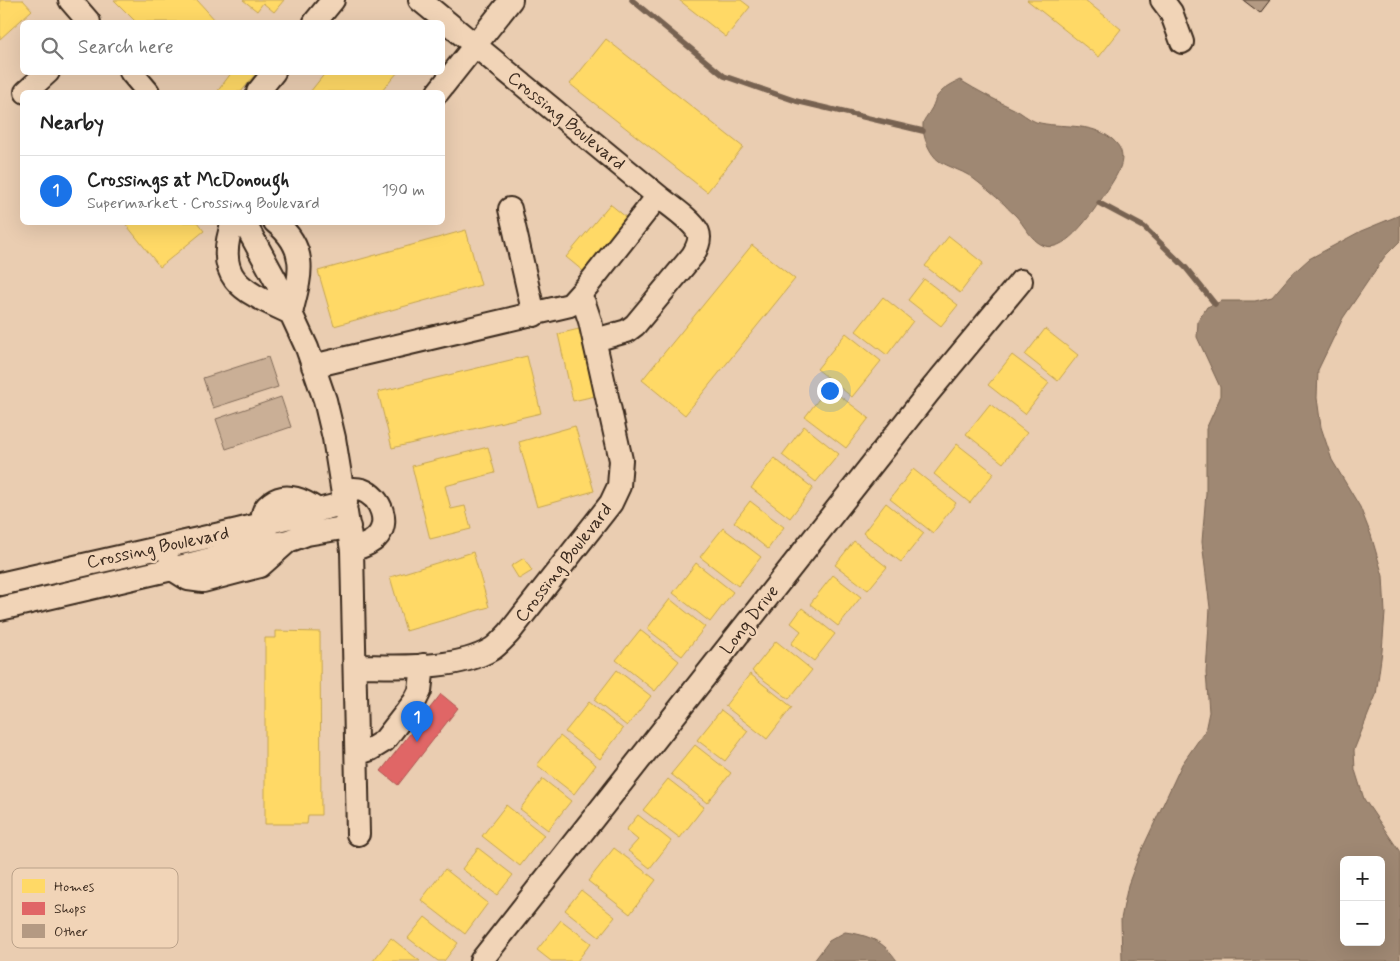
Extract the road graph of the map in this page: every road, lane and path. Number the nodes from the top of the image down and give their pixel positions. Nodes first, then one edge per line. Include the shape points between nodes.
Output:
1 (70, 0) edge
2 (333, 0) edge
3 (420, 0) edge
4 (511, 0) edge
5 (1162, 0) edge
6 (87, 20) edge
7 (317, 20) edge
8 (444, 20) edge
9 (445, 21) edge
10 (1182, 42) dead end
11 (475, 46) junction
12 (45, 75) edge
13 (134, 75) edge
14 (272, 75) edge
15 (28, 90) edge
16 (146, 90) edge
17 (260, 90) edge
18 (440, 90) edge
19 (658, 196) junction
20 (510, 209) dead end
21 (232, 225) edge
22 (246, 225) edge
23 (278, 225) edge
24 (1021, 281) dead end
25 (578, 298) junction
26 (291, 313) junction
27 (534, 314) junction
28 (595, 340) junction
29 (314, 366) junction
30 (344, 496) junction
31 (264, 524) junction
32 (349, 527) junction
33 (279, 543) junction
34 (166, 547) junction
35 (352, 550) junction
36 (226, 554) junction
37 (66, 568) junction
38 (172, 569) junction
39 (0, 584) edge
40 (70, 592) junction
41 (0, 609) edge
42 (355, 666) junction
43 (423, 666) junction
44 (356, 754) junction
45 (358, 834) dead end
46 (481, 961) edge

1 - 6 street
2 - 7 street
3 - 8 street, Crossing Boulevard
4 - 11 street
5 - 10 street via 1171,12
9 - 11 street, Crossing Boulevard
11 - 18 street
11 - 19 street, Crossing Boulevard
12 - 15 street
13 - 16 street
14 - 17 street
19 - 25 street
19 - 28 street, Crossing Boulevard via 698,232 696,250 635,325 627,331
20 - 27 street
21 - 26 street via 225,248 237,282 248,292
22 - 26 street
23 - 26 street via 289,236 301,268
24 - 46 street, Long Drive via 923,400
25 - 27 street via 570,305
25 - 28 street, Crossing Boulevard via 584,303
26 - 29 street
27 - 29 street
28 - 43 street, Crossing Boulevard via 621,460 621,479 616,493 509,633 494,647 467,658
29 - 30 street via 334,438
30 - 31 street via 318,510 294,497 275,500 262,514
30 - 32 street
30 - 35 street via 361,490 368,493 379,504 384,518 376,538
31 - 33 street
31 - 36 street, Crossing Boulevard
32 - 33 street, Crossing Boulevard via 307,534
32 - 35 street
33 - 36 street, Crossing Boulevard via 260,566
34 - 36 street, Crossing Boulevard
34 - 37 street, Crossing Boulevard
34 - 38 street
35 - 42 street
36 - 38 street, Crossing Boulevard via 196,581
37 - 39 street, Crossing Boulevard
37 - 40 street
38 - 40 street, Crossing Boulevard
40 - 41 street, Crossing Boulevard
42 - 43 street, Crossing Boulevard
42 - 44 street
43 - 44 street via 420,691 415,701 384,741
44 - 45 street

